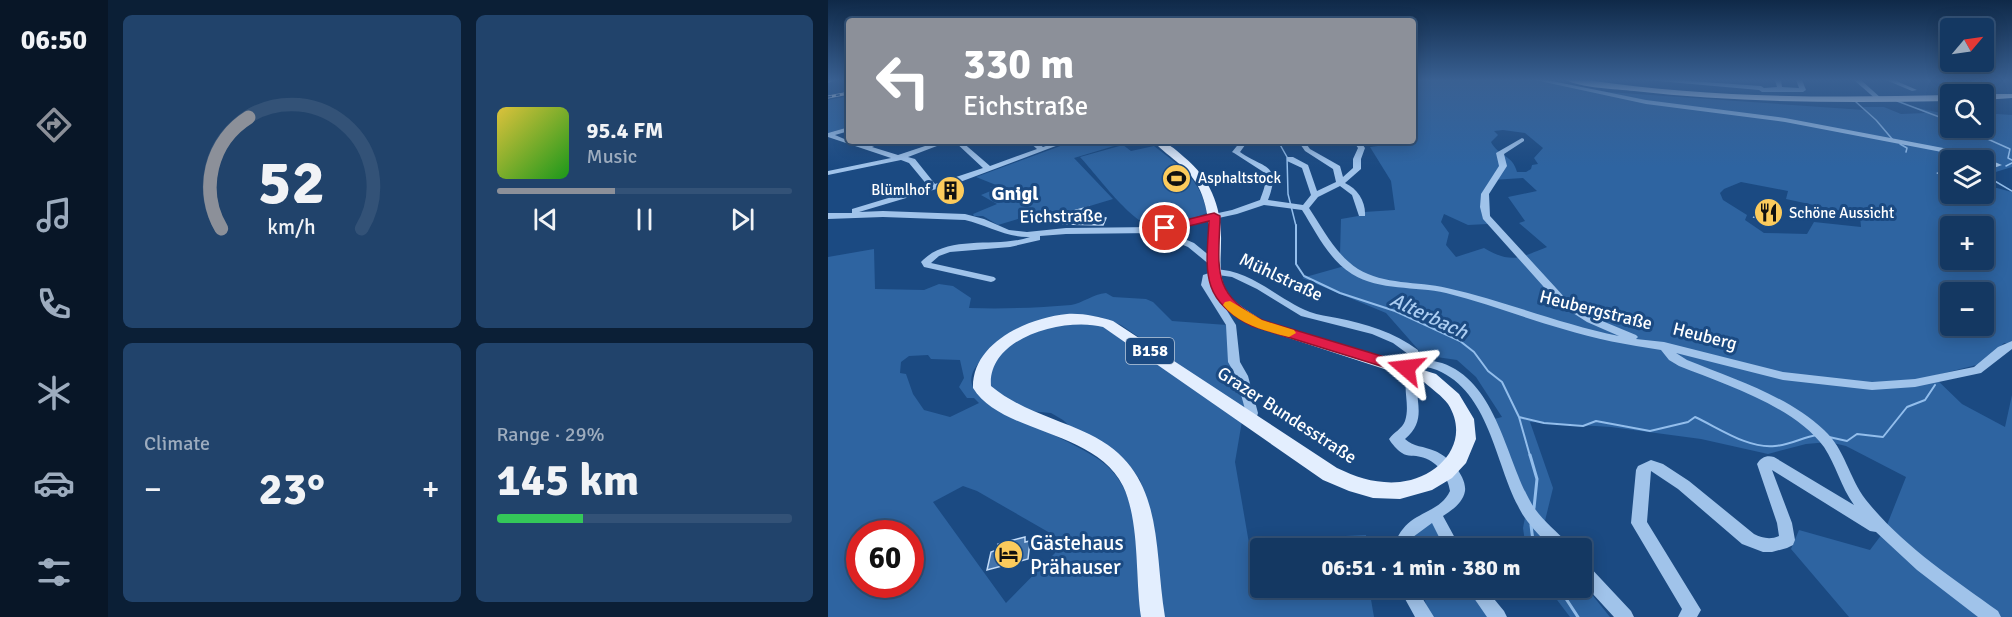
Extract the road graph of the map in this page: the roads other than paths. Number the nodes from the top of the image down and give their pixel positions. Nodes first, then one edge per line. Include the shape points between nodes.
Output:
1 (1698, 109) edge
2 (846, 130) edge
3 (828, 135) edge
4 (1522, 140) dead end
5 (846, 141) edge
6 (855, 144) edge
7 (873, 144) edge
8 (939, 144) edge
9 (960, 144) edge
10 (1035, 144) edge
11 (1057, 144) edge
12 (1162, 144) edge
13 (1243, 144) edge
14 (1302, 144) edge
15 (1359, 144) edge
16 (864, 147) junction
17 (1042, 149) junction
18 (1943, 150) edge
19 (900, 158) junction
20 (1290, 159) dead end
21 (989, 169) junction
22 (828, 173) edge
23 (1340, 183) junction
24 (933, 188) junction
25 (1316, 195) junction
26 (1263, 202) junction
27 (1295, 207) junction
28 (1362, 214) dead end
29 (841, 215) junction
30 (828, 216) edge
31 (1214, 216) junction
32 (1154, 230) junction
33 (1042, 234) junction
34 (1213, 270) junction
35 (991, 279) dead end
36 (2012, 345) edge
37 (1665, 347) junction
38 (1411, 367) junction
39 (1250, 420) junction
40 (1449, 470) junction
41 (1435, 516) junction
42 (1881, 530) junction
43 (1406, 538) edge
44 (1447, 538) edge
45 (1553, 538) edge
46 (1592, 581) edge
47 (1413, 598) edge
48 (1483, 598) edge
49 (1153, 617) edge
50 (1425, 617) edge
51 (1498, 617) edge
52 (1625, 617) edge
53 (1687, 617) edge
54 (1992, 617) edge

1 - 18 street via 1785,120
2 - 3 street
3 - 5 street
4 - 37 street, Heuberg via 1500,153 1503,166 1482,200 1485,218 1563,302 1591,320
6 - 16 street
7 - 16 street
8 - 19 street
9 - 21 street
10 - 17 street
11 - 17 street
12 - 31 main road via 1200,178
13 - 26 street via 1236,152 1269,172
14 - 23 street via 1337,168
15 - 23 street via 1362,148 1357,169
16 - 19 street
17 - 21 street
19 - 22 street
19 - 24 street via 912,161
20 - 25 street via 1305,167
21 - 24 street
23 - 25 street
23 - 28 street via 1358,195
24 - 29 street
25 - 27 street
26 - 27 street
26 - 31 street
27 - 37 street, Heubergstraße via 1346,265 1366,278 1442,289 1568,327
29 - 30 street, Eichstraße
29 - 33 street, Eichstraße via 960,216 1010,233
31 - 32 street, Eichstraße
31 - 34 main road
32 - 33 street, Eichstraße
32 - 34 street, Eichstraße via 1191,245
33 - 35 street via 1026,242 946,251 926,262
34 - 38 main road via 1217,288 1228,303 1250,320
34 - 38 street, Mühlstraße via 1259,286 1306,314 1379,334 1408,348 1414,353
34 - 39 street via 1206,277 1206,285 1231,325 1234,362 1242,375 1252,413
36 - 37 street, Heuberg via 1977,370 1915,383 1872,386 1783,376
37 - 42 street, Heubergstraße via 1683,363 1789,410 1821,434 1853,494
38 - 40 main road via 1441,385 1460,405 1466,420 1463,450
38 - 40 street via 1414,409 1410,426 1396,439 1407,450 1426,451
38 - 45 street via 1434,363 1473,392 1490,418 1524,505
39 - 40 main road, Grazer Bundesstraße / B158 via 1352,485 1399,490 1420,485
39 - 49 main road, Grazer Bundesstraße / B158 via 1119,330 1092,319 1065,320 1030,330 998,349 981,371 982,388 989,395 1093,446 1120,466 1131,481 1138,501
40 - 41 street via 1457,492 1454,500
41 - 43 street via 1409,531
41 - 44 street
42 - 53 street via 1769,461 1764,464 1767,482 1788,530 1787,540 1780,544 1761,545 1748,539 1669,474 1647,466 1643,470 1639,523 1692,610
42 - 54 street, Heubergstraße
46 - 52 street
47 - 50 street
48 - 51 street

